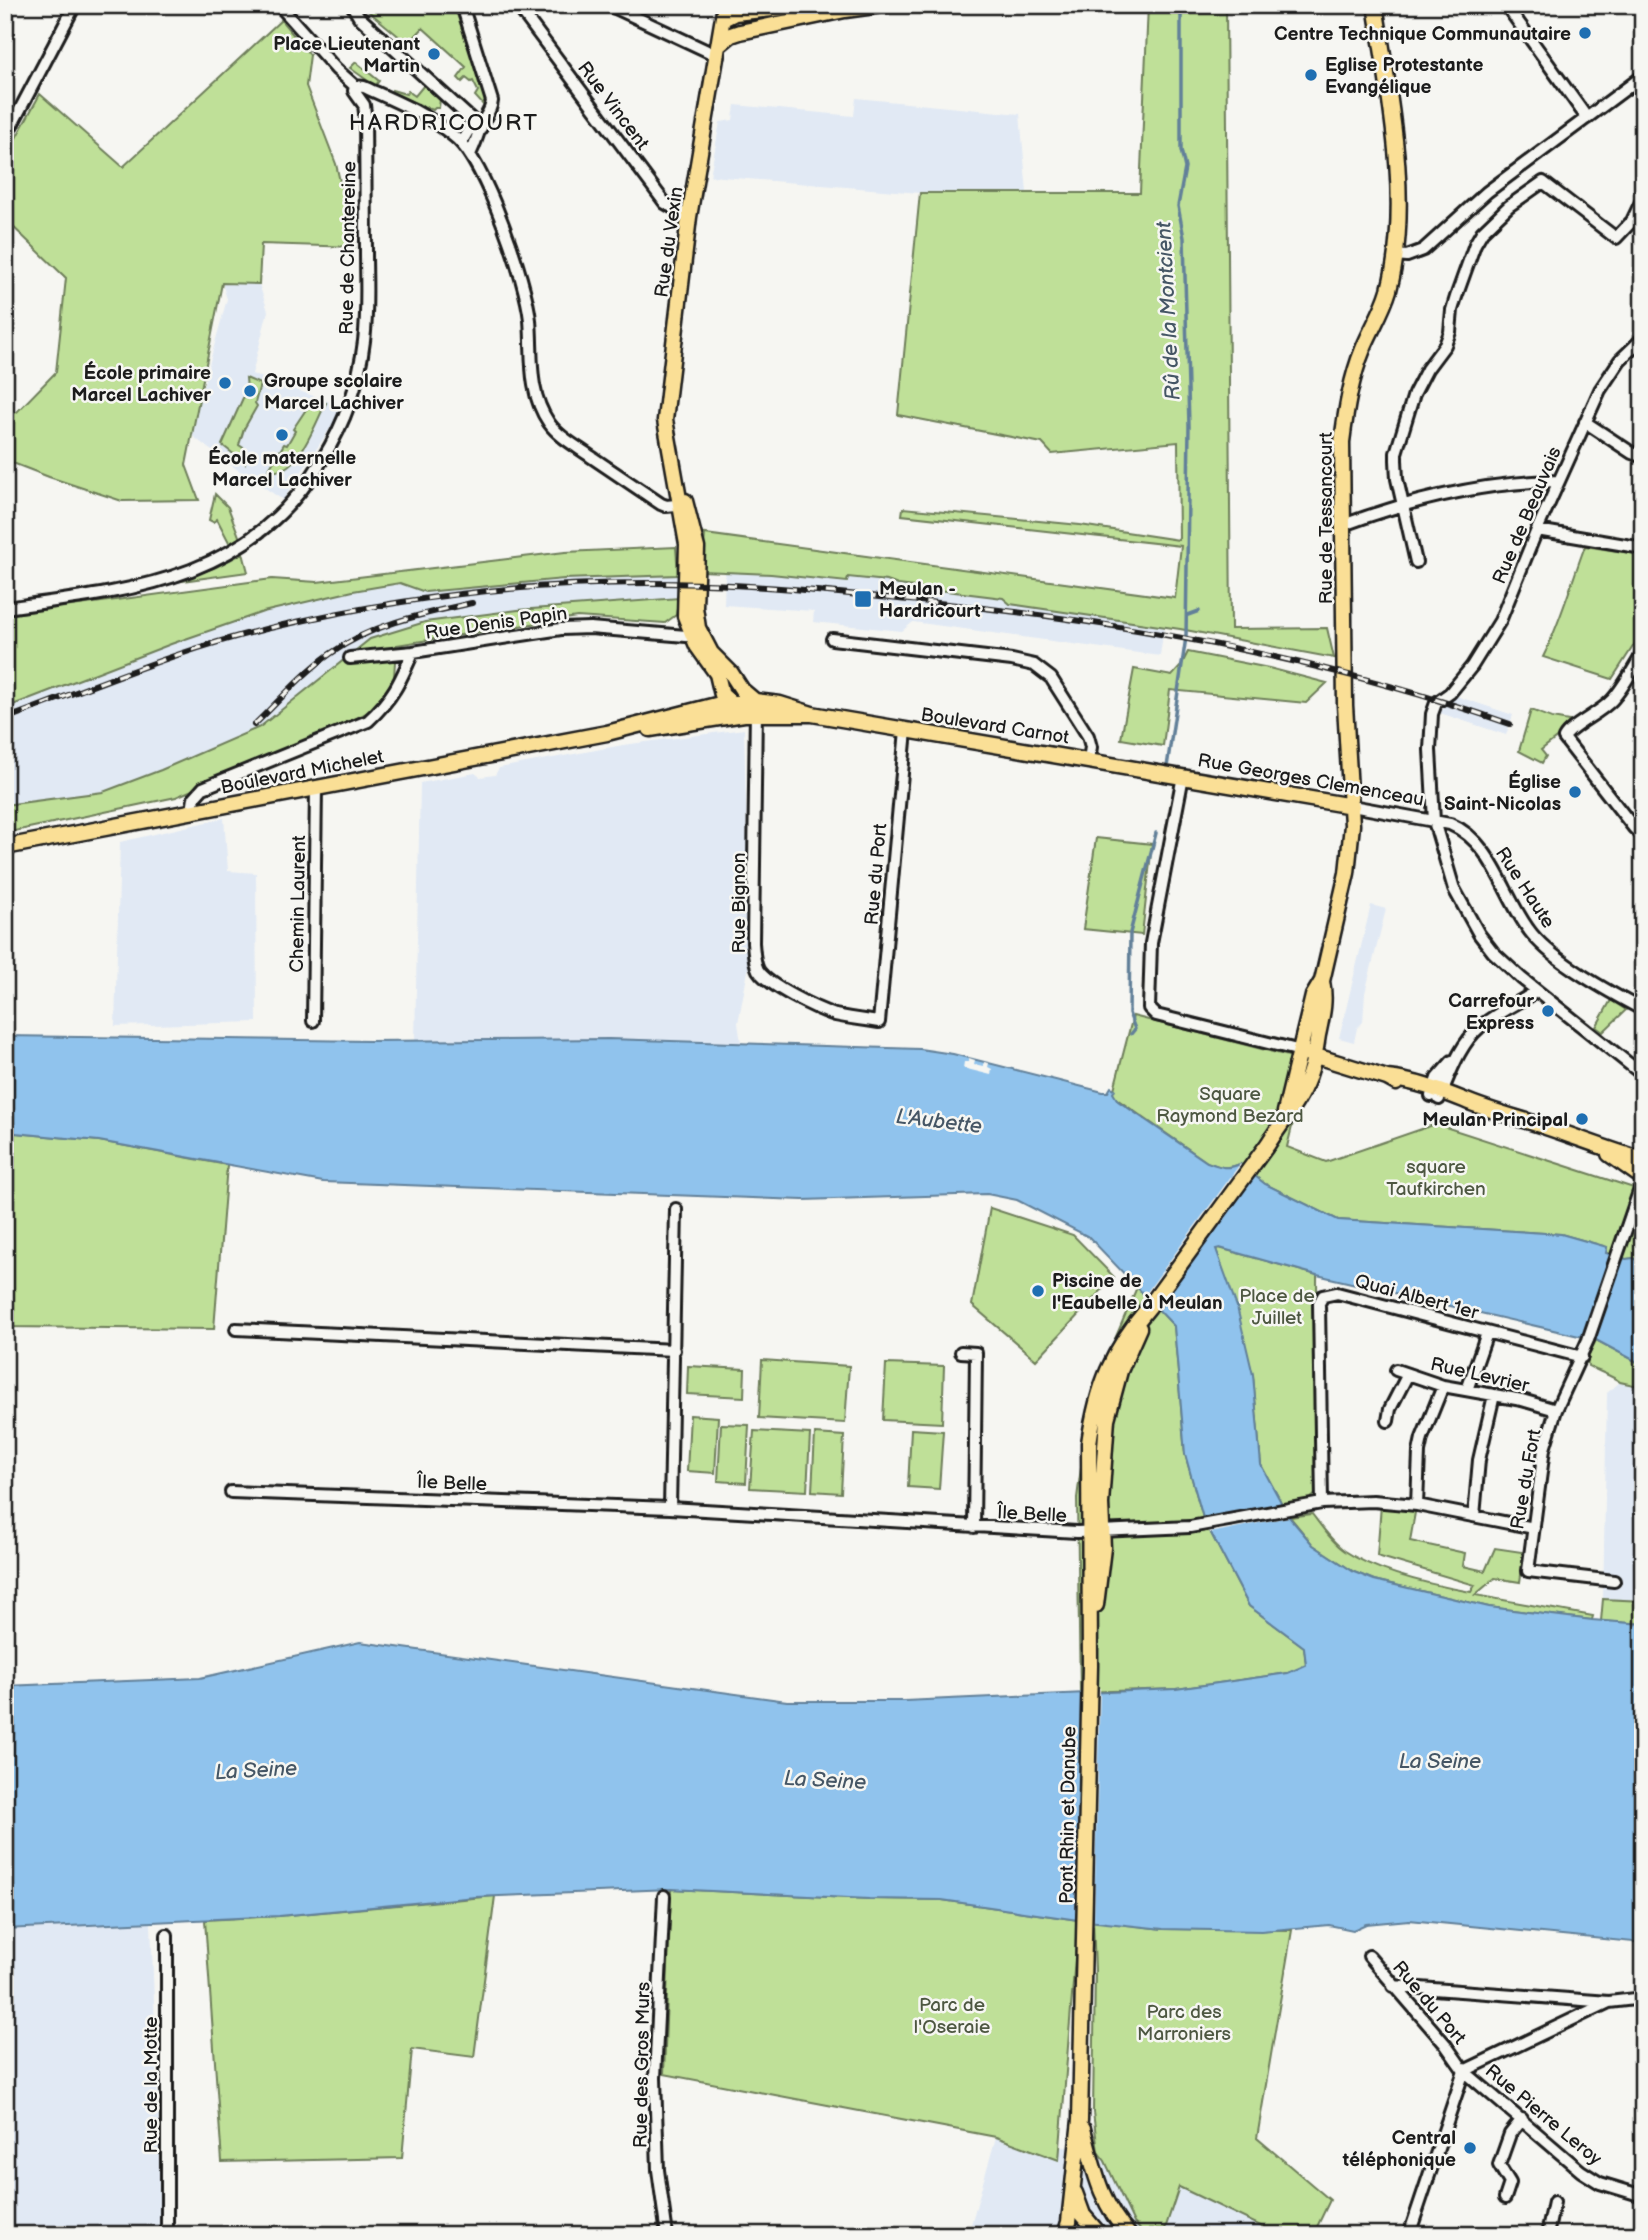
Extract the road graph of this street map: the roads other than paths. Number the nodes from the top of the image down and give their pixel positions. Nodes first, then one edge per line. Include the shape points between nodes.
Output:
1 (75, 5) edge
2 (279, 5) edge
3 (352, 5) edge
4 (462, 5) edge
5 (517, 5) edge
6 (609, 5) edge
7 (809, 5) edge
8 (882, 5) edge
9 (1375, 5) edge
10 (1506, 5) edge
11 (724, 12) edge
12 (740, 32) junction
13 (718, 50) junction
14 (1643, 76) edge
15 (355, 86) junction
16 (1587, 118) junction
17 (480, 125) junction
18 (5, 138) edge
19 (461, 144) junction
20 (470, 154) junction
21 (1643, 198) edge
22 (690, 217) junction
23 (1395, 255) junction
24 (1643, 338) edge
25 (1585, 422) junction
26 (1643, 457) edge
27 (1558, 481) junction
28 (1403, 503) junction
29 (682, 504) junction
30 (1343, 525) junction
31 (1537, 530) junction
32 (1643, 548) edge
33 (1416, 562) dead end
34 (5, 608) edge
35 (697, 637) junction
36 (832, 639) dead end
37 (413, 652) junction
38 (1643, 653) edge
39 (350, 659) dead end
40 (737, 705) junction
41 (906, 730) junction
42 (1089, 760) junction
43 (1178, 775) junction
44 (220, 782) junction
45 (316, 789) junction
46 (224, 806) junction
47 (1352, 806) junction
48 (192, 811) junction
49 (1435, 826) junction
50 (1638, 832) edge
51 (5, 846) edge
52 (1537, 990) junction
53 (1643, 1010) edge
54 (313, 1021) dead end
55 (879, 1022) joint
56 (1308, 1053) junction
57 (1643, 1075) edge
58 (1436, 1093) junction
59 (1599, 1147) junction
60 (1256, 1160) joint
61 (1643, 1160) edge
62 (1636, 1169) edge
63 (1642, 1182) edge
64 (676, 1209) dead end
65 (236, 1329) dead end
66 (1487, 1333) junction
67 (674, 1350) junction
68 (961, 1352) dead end
69 (1579, 1362) junction
70 (1396, 1370) dead end
71 (1408, 1374) junction
72 (1443, 1386) junction
73 (1467, 1390) junction
74 (1494, 1395) junction
75 (1556, 1410) junction
76 (1388, 1421) dead end
77 (231, 1492) dead end
78 (1322, 1503) junction
79 (1417, 1505) junction
80 (670, 1508) junction
81 (1474, 1516) junction
82 (974, 1527) junction
83 (1534, 1528) junction
84 (1095, 1532) junction
85 (1614, 1581) dead end
86 (664, 1896) dead end
87 (167, 1935) dead end
88 (1369, 1956) dead end
89 (1393, 1986) junction
90 (1643, 1998) edge
91 (1609, 2002) junction
92 (1464, 2071) junction
93 (1522, 2119) junction
94 (1080, 2120) junction
95 (1073, 2188) junction
96 (1643, 2196) edge
97 (1505, 2198) dead end
98 (1554, 2202) dead end
99 (1108, 2210) junction
100 (1083, 2215) junction
101 (1067, 2229) edge
102 (167, 2235) edge
103 (667, 2235) edge
104 (1099, 2235) edge
105 (1129, 2235) edge
106 (1409, 2235) edge
107 (1547, 2235) edge

1 - 18 street
2 - 15 street
3 - 17 street via 359,17
4 - 17 street via 492,94 491,108
5 - 22 street, Rue Vincent via 665,203
6 - 13 street
7 - 11 main road
8 - 12 main road
9 - 23 main road, Rue de Tessancourt via 1397,165
10 - 16 street
11 - 12 main road via 731,28
11 - 13 main road, Rue du Vexin
12 - 13 main road
13 - 22 main road, Rue du Vexin
14 - 16 street
15 - 19 street via 419,112
15 - 34 street, Rue de Chantereine via 365,113 364,344 347,413 314,473 267,527 216,560 113,594
16 - 23 street via 1487,192 1423,250
17 - 19 street via 468,131
17 - 20 street
19 - 20 street
20 - 29 street via 494,204 523,286 534,394 550,424 661,504
21 - 28 street via 1632,221 1616,238 1543,182 1482,232 1452,310 1445,345 1420,382 1396,453 1396,479
22 - 29 main road, Rue du Vexin via 665,412
23 - 30 main road, Rue de Tessancourt via 1388,293 1363,349 1345,412
24 - 25 street, Rue de Beauvais via 1608,375
25 - 26 street
25 - 27 street, Rue de Beauvais
27 - 28 street via 1489,485
27 - 31 street, Rue de Beauvais
28 - 30 street
28 - 33 street
29 - 35 main road, Rue du Vexin via 687,549 685,616
30 - 47 main road, Rue de Tessancourt via 1345,713
31 - 32 street
31 - 49 street, Rue de Beauvais via 1500,621 1472,666 1436,703 1432,714
35 - 37 street, Rue Denis Papin via 561,629
35 - 40 main road, Rue du Vexin
35 - 40 main road, Rue du Vexin via 731,673
36 - 42 street via 1034,665 1051,678 1085,729 1091,747
37 - 39 street
37 - 44 street, Rue Denis Papin via 387,704 368,721
38 - 50 street via 1610,702 1564,735
40 - 41 main road, Boulevard Carnot via 780,704
40 - 45 main road, Boulevard Michelet via 674,727 607,733
40 - 55 street, Rue Bignon via 754,960 766,980 813,1006
41 - 42 main road, Boulevard Carnot
41 - 55 street, Rue du Port
42 - 43 main road, Boulevard Carnot
43 - 47 main road, Rue Georges Clemenceau
43 - 56 street via 1151,943 1148,1004 1156,1015
44 - 46 street
44 - 48 street, Rue Denis Papin via 197,794
45 - 46 main road, Boulevard Michelet
45 - 54 street, Chemin Laurent
46 - 48 main road, Boulevard Michelet
47 - 49 street, Rue Georges Clemenceau
47 - 56 main road, Rue de Tessancourt via 1349,860 1322,981 1325,998
48 - 51 main road, Boulevard Michelet
49 - 52 street via 1454,889 1479,934
49 - 53 street, Rue Haute via 1455,826 1483,852 1539,942
52 - 57 street
52 - 58 street via 1474,1034 1440,1074
56 - 58 main road via 1387,1078 1408,1080
56 - 60 main road, Rue de Tessancourt via 1305,1085
58 - 59 main road via 1452,1103 1463,1100
59 - 61 main road
59 - 62 main road
60 - 84 main road, Pont Rhin et Danube via 1149,1307 1120,1371 1111,1397
62 - 63 main road
63 - 69 street, Rue du Fort
64 - 67 street
65 - 67 street
66 - 69 street, Quai Albert 1er
66 - 73 street
66 - 78 street, Quai Albert 1er via 1337,1293 1323,1296 1319,1303
67 - 80 street
68 - 82 street, Île Belle via 976,1353
69 - 75 street, Rue du Fort
70 - 71 street, Rue Levrier
71 - 72 street, Rue Levrier
71 - 76 street
72 - 73 street, Rue Levrier
72 - 79 street via 1422,1438
73 - 74 street, Rue Levrier
74 - 75 street, Rue Levrier
74 - 81 street via 1479,1460
75 - 83 street, Rue du Fort via 1544,1449
77 - 80 street, Île Belle
78 - 79 street, Île Belle
78 - 84 street, Île Belle via 1190,1527
79 - 81 street, Île Belle
80 - 82 street, Île Belle
81 - 83 street, Île Belle
82 - 84 street, Île Belle
83 - 85 street, Rue du Fort via 1528,1571
84 - 94 main road, Pont Rhin et Danube via 1102,1551 1090,1666
86 - 103 street, Rue des Gros Murs via 655,2078 658,2170
87 - 102 street, Rue de la Motte
88 - 89 street, Rue du Port
89 - 91 street
89 - 92 street, Rue du Port
90 - 91 street
91 - 92 street
92 - 93 street, Rue Pierre Leroy
92 - 106 street
93 - 96 street, Rue Pierre Leroy via 1581,2171 1601,2183
93 - 97 street via 1510,2134 1499,2165 1510,2183
94 - 95 main road
94 - 99 main road
95 - 100 main road
95 - 101 main road
98 - 107 street
99 - 100 main road
99 - 104 main road
99 - 105 main road
100 - 101 main road
100 - 104 main road

